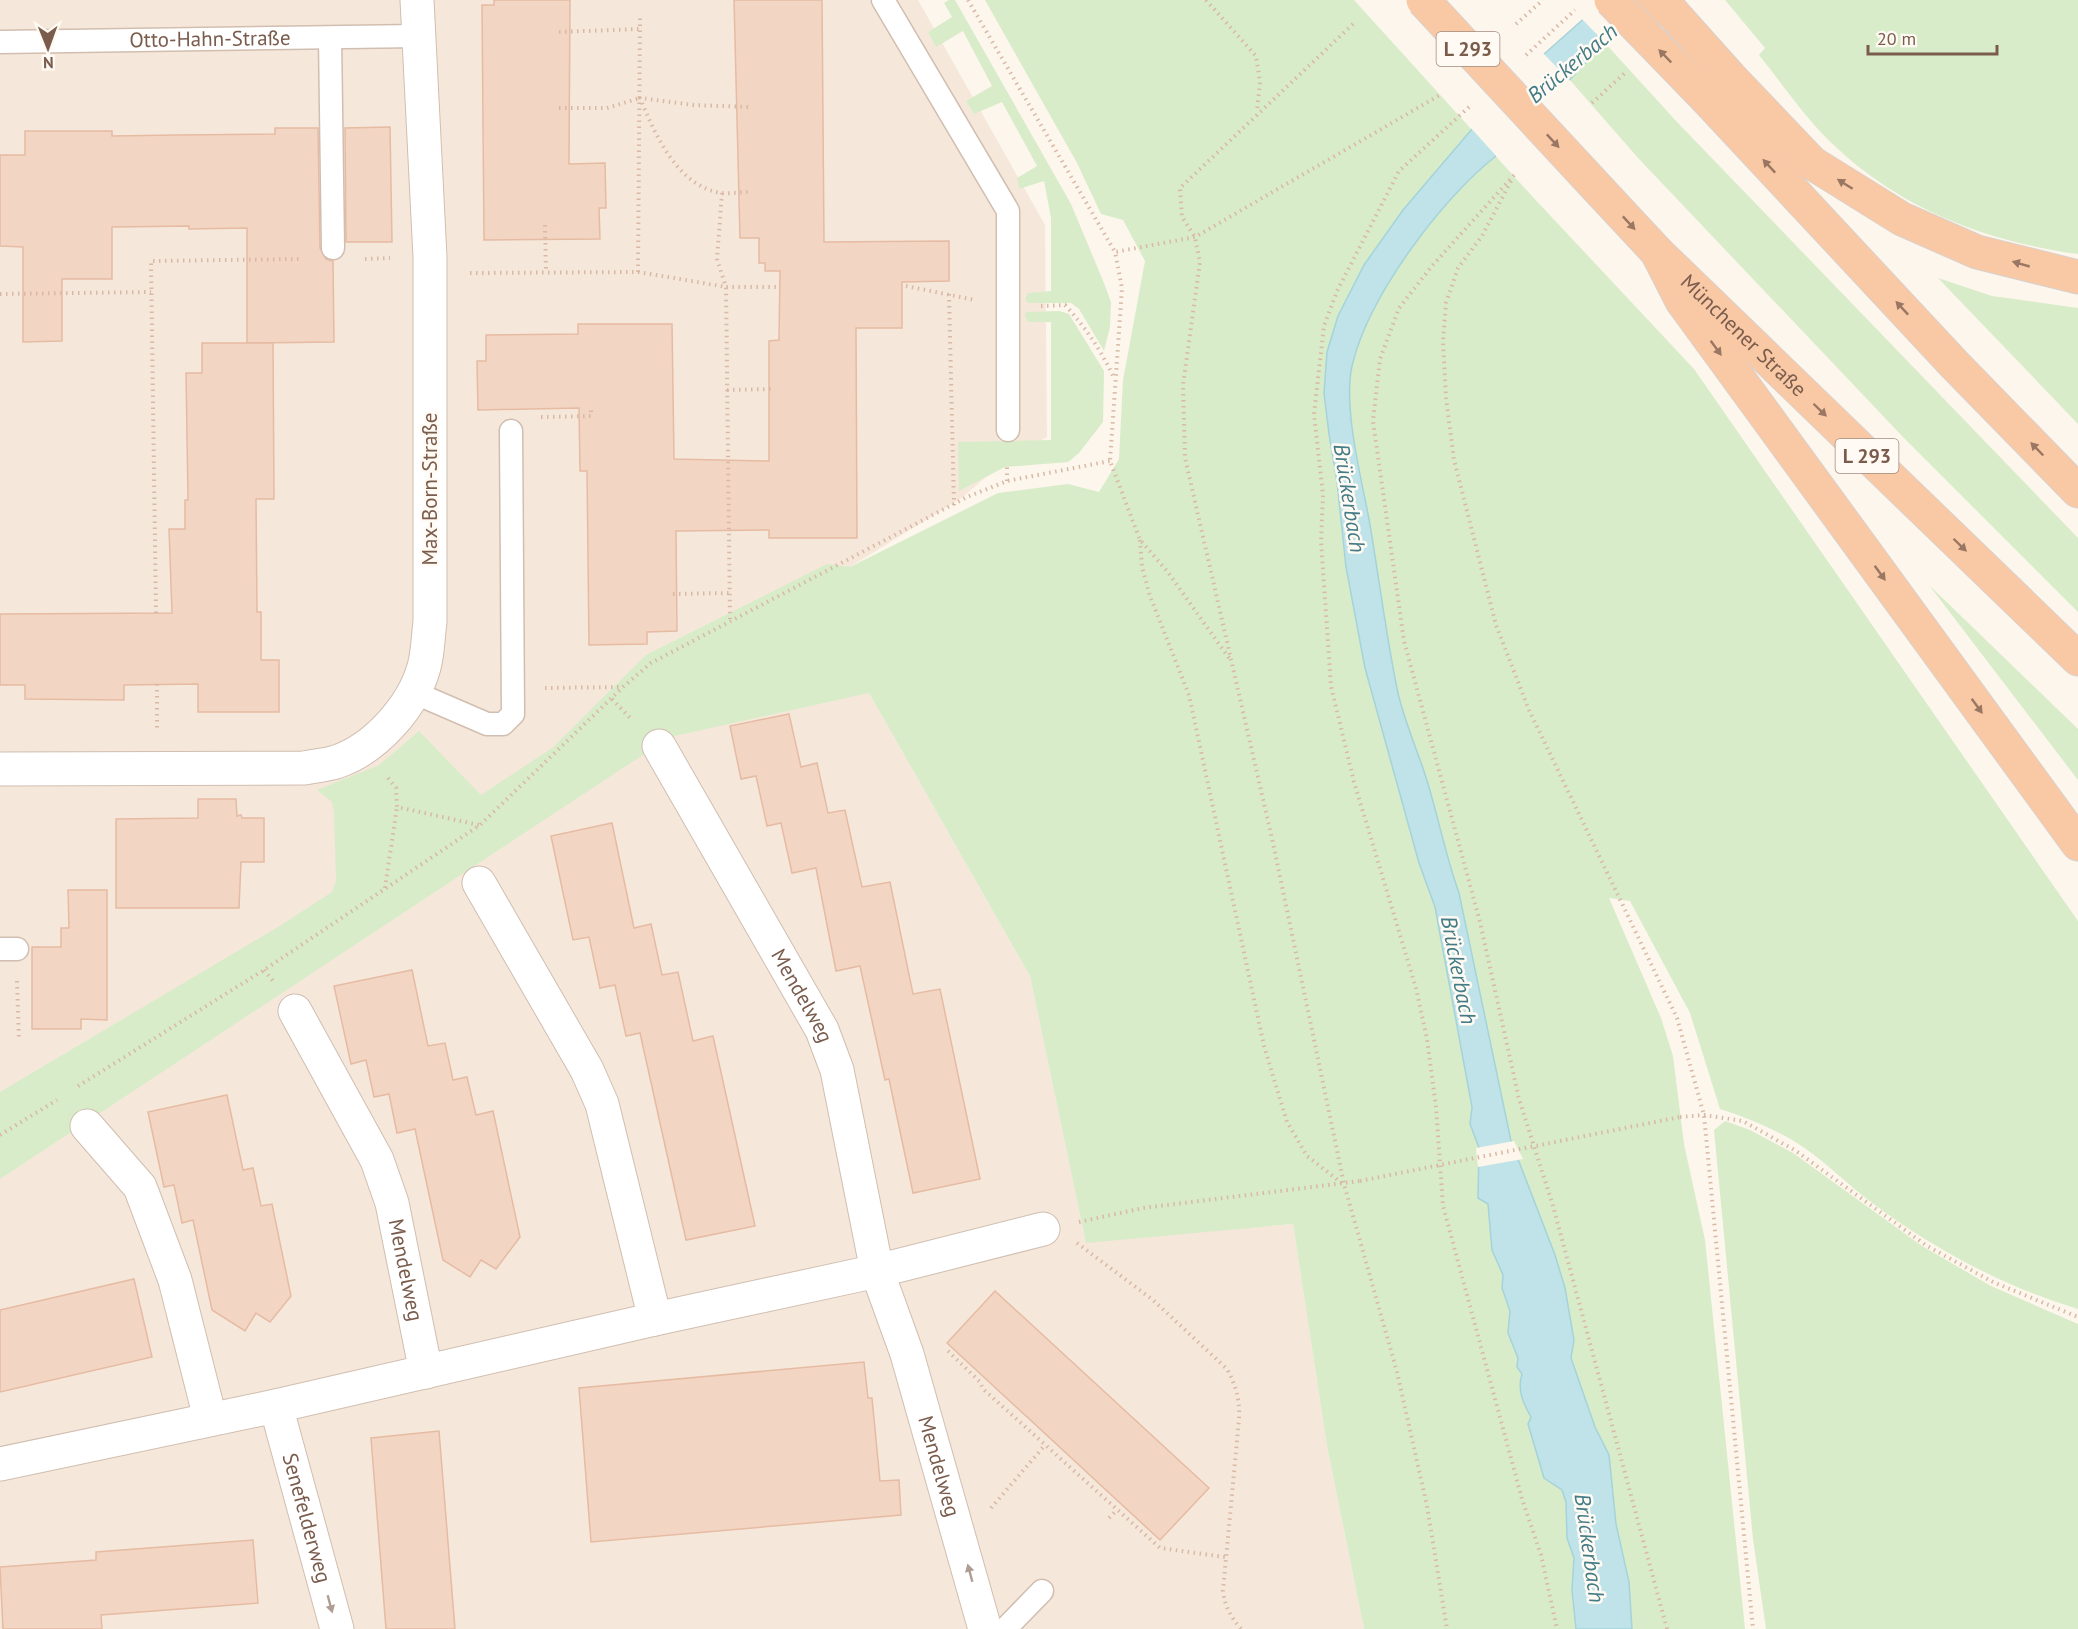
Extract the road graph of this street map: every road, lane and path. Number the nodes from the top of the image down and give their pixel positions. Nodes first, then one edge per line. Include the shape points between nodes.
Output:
1 (417, 0) edge
2 (883, 0) edge
3 (968, 0) edge
4 (1206, 0) edge
5 (1423, 0) edge
6 (1543, 0) edge
7 (1611, 0) edge
8 (1646, 0) edge
9 (1577, 8) dead end
10 (640, 16) dead end
11 (1353, 24) dead end
12 (1516, 24) dead end
13 (640, 30) junction
14 (559, 32) dead end
15 (418, 36) junction
16 (330, 38) junction
17 (0, 42) edge
18 (1518, 62) dead end
19 (1630, 69) dead end
20 (1440, 95) dead end
21 (640, 99) junction
22 (1476, 101) dead end
23 (1592, 103) dead end
24 (748, 107) dead end
25 (559, 108) dead end
26 (1257, 112) junction
27 (749, 192) dead end
28 (722, 193) junction
29 (545, 225) dead end
30 (1195, 237) junction
31 (333, 248) dead end
32 (1115, 252) junction
33 (1657, 252) junction
34 (311, 259) dead end
35 (355, 259) dead end
36 (430, 265) junction
37 (638, 272) junction
38 (546, 273) junction
39 (2078, 277) edge
40 (906, 286) dead end
41 (726, 287) junction
42 (780, 287) dead end
43 (152, 292) junction
44 (0, 294) edge
45 (949, 294) junction
46 (1007, 307) junction
47 (1115, 379) junction
48 (773, 389) dead end
49 (727, 390) junction
50 (1008, 430) dead end
51 (511, 431) dead end
52 (1110, 461) junction
53 (2078, 491) edge
54 (954, 506) junction
55 (1140, 540) junction
56 (730, 593) junction
57 (673, 594) dead end
58 (156, 613) dead end
59 (730, 619) junction
60 (2078, 659) edge
61 (1231, 661) junction
62 (157, 684) dead end
63 (623, 687) junction
64 (512, 688) junction
65 (413, 692) junction
66 (366, 746) junction
67 (659, 746) dead end
68 (158, 767) junction
69 (0, 770) edge
70 (397, 807) junction
71 (480, 825) junction
72 (2078, 844) edge
73 (479, 883) dead end
74 (385, 888) junction
75 (8, 949) edge
76 (295, 1011) dead end
77 (19, 1041) dead end
78 (75, 1088) dead end
79 (65, 1095) dead end
80 (1704, 1115) junction
81 (87, 1126) dead end
82 (0, 1135) edge
83 (1344, 1184) junction
84 (1049, 1228) junction
85 (877, 1271) junction
86 (2078, 1317) edge
87 (654, 1318) junction
88 (907, 1354) junction
89 (426, 1372) junction
90 (276, 1406) junction
91 (210, 1418) junction
92 (1045, 1445) junction
93 (0, 1464) edge
94 (1117, 1509) junction
95 (1109, 1518) dead end
96 (962, 1542) junction
97 (1225, 1557) junction
98 (1042, 1591) dead end
99 (337, 1629) edge
100 (985, 1629) edge
101 (1005, 1629) edge
102 (1241, 1629) edge
103 (1447, 1629) edge
104 (1557, 1629) edge
105 (1667, 1629) edge
106 (1753, 1629) edge

1 - 15 street, Max-Born-Straße
2 - 46 lane via 1008,211
3 - 32 path
4 - 26 path via 1256,56 1260,82
5 -> 33 highway, Münchener Straße / L 293, bridge
6 - 12 path
53 -> 7 highway, bridge
39 -> 8 highway, bridge via 1977,252 1902,219 1812,163 1671,11
9 - 18 path
10 - 13 path
11 - 26 path
13 - 14 path
13 - 21 path
15 - 16 lane, Otto-Hahn-Straße
15 - 36 street, Max-Born-Straße
16 - 17 lane, Otto-Hahn-Straße
16 - 31 lane
19 - 23 path
20 - 30 path
21 - 24 path
21 - 25 path via 607,108
21 - 28 path via 657,138 674,160 692,180
21 - 37 path
22 - 104 path via 1399,171 1337,291 1324,326 1314,414 1323,495 1321,541 1331,686 1427,1039 1443,1206 1522,1499 1541,1555
26 - 30 path via 1179,188 1182,217
27 - 28 path
28 - 41 path via 717,259
29 - 38 path
30 - 32 path
30 - 61 path via 1200,262 1182,385 1185,458
32 - 47 path via 1122,288
33 -> 60 highway, Münchener Straße / L 293
33 -> 72 highway via 1682,301
34 - 43 path via 151,261
35 - 36 path
36 - 38 path
36 - 65 street, Max-Born-Straße via 430,622 424,667
37 - 38 path
37 - 41 path
40 - 45 path
41 - 42 path
41 - 49 path
43 - 44 path
43 - 58 path
45 - 46 path
45 - 54 path
46 - 47 path via 1065,305 1085,326
46 - 50 lane
47 - 52 path
48 - 49 path
49 - 56 path
51 - 64 lane
52 - 54 path via 1007,481
52 - 55 path
54 - 59 path
55 - 61 path
55 - 83 path via 1150,596 1189,695 1264,1046 1287,1122 1307,1156
56 - 57 path
56 - 59 path
59 - 63 path via 651,663
61 - 83 path
62 - 68 path
63 - 64 path
63 - 71 path
64 - 65 lane via 513,714 503,724 487,724
65 - 66 street, Max-Born-Straße via 391,723
66 - 68 street, Max-Born-Straße via 336,762 304,768
66 - 70 path via 396,788
67 - 85 street, Mendelweg via 822,1030 837,1070
68 - 69 street, Max-Born-Straße
70 - 71 path
70 - 74 path
71 - 74 path
73 - 87 street via 587,1070 602,1104
74 - 78 path via 264,970
75 - 77 path
76 - 89 street, Mendelweg via 377,1160 392,1203
79 - 82 path
80 - 83 path, bridge
80 - 86 path via 1743,1121 1796,1150 1927,1246 1993,1282
80 - 105 path via 1677,1017 1529,710 1496,625 1454,460 1443,342 1446,303 1458,268 1482,236 1514,175 1399,308 1380,359 1373,421 1404,641 1480,922 1519,1099 1553,1206
80 - 106 path
81 - 91 street via 140,1187 175,1280
83 - 84 path via 1143,1208
83 - 103 path via 1407,1417 1427,1506
84 - 85 street
84 - 97 path via 1153,1300 1227,1369 1234,1381 1240,1400
85 - 87 street
85 - 88 street, Mendelweg
87 - 89 street
88 - 92 path via 928,1348 937,1340 983,1389
88 - 96 street, Mendelweg
89 - 90 street
90 - 91 street
90 -> 99 street, Senefelderweg
91 - 93 street
92 - 94 path
92 - 96 path
94 - 95 path
94 - 97 path via 1160,1548
100 -> 96 street, Mendelweg
97 - 102 path via 1224,1602
98 - 101 lane

